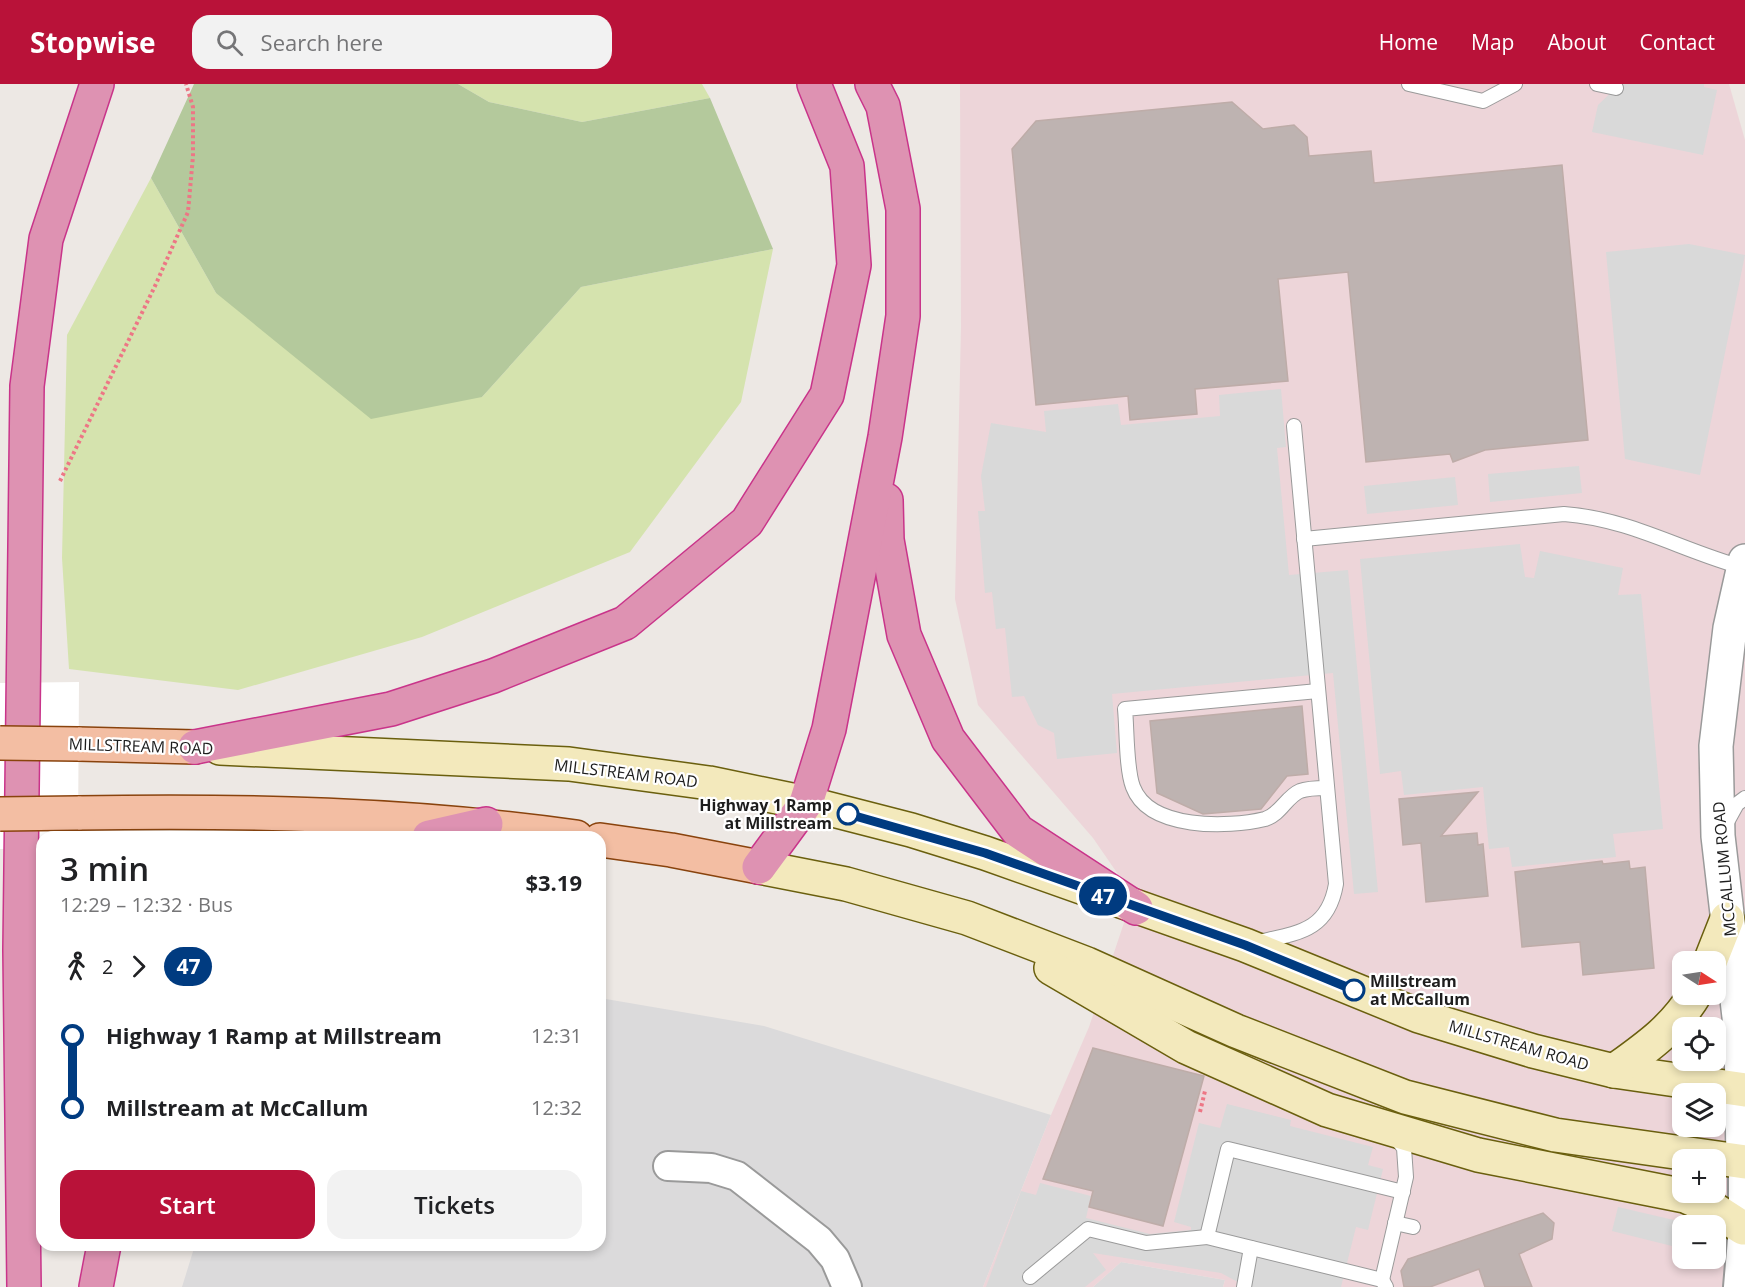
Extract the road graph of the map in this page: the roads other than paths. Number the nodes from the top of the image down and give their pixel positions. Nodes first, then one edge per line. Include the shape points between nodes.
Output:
1 (97, 84) edge
2 (814, 84) edge
3 (872, 84) edge
4 (1409, 84) edge
5 (1515, 84) edge
6 (1597, 84) edge
7 (1616, 88) dead end
8 (1294, 426) dead end
9 (885, 437) junction
10 (1304, 539) junction
11 (1744, 565) edge
12 (1318, 691) junction
13 (0, 743) edge
14 (195, 747) junction
15 (1327, 788) junction
16 (1745, 798) edge
17 (806, 803) junction
18 (0, 814) edge
19 (486, 824) junction
20 (455, 831) edge
21 (534, 831) edge
22 (1719, 837) junction
23 (606, 841) edge
24 (759, 867) junction
25 (1136, 908) junction
26 (967, 918) junction
27 (1727, 919) junction
28 (1245, 945) junction
29 (1745, 946) edge
30 (1714, 951) edge
31 (1688, 1005) edge
32 (1614, 1071) junction
33 (1743, 1090) edge
34 (1388, 1128) junction
35 (1744, 1162) edge
36 (668, 1166) dead end
37 (1402, 1192) junction
38 (1395, 1223) junction
39 (1413, 1227) dead end
40 (1743, 1228) junction
41 (1207, 1237) junction
42 (1251, 1248) junction
43 (103, 1251) edge
44 (1030, 1277) dead end
45 (1384, 1283) edge
46 (1241, 1285) edge
47 (24, 1287) edge
48 (96, 1287) edge
49 (847, 1287) edge
50 (1738, 1287) edge

1 - 47 highway via 46,239 27,386 20,950
2 - 14 highway via 847,166 854,265 827,395 747,522 625,623 493,676 391,709
3 - 9 highway via 883,106 903,209 903,316
4 - 5 lane via 1483,101
6 - 7 lane
8 - 10 lane
9 - 17 highway via 829,729
9 - 25 highway via 887,540 904,635 948,739 1018,831
10 - 11 lane via 1564,514 1632,526
10 - 12 lane
11 - 22 street, MCCALLUM ROAD via 1720,702 1716,746
12 - 15 lane
12 - 15 lane via 1125,709 1132,785 1150,809 1203,825 1265,819 1276,814 1301,790
13 - 14 main road, MILLSTREAM ROAD, bridge
14 - 17 main road, MILLSTREAM ROAD via 569,764 709,783
15 - 28 lane via 1336,884 1333,902 1322,919 1301,933
16 - 22 lane via 1737,804
17 - 24 highway
17 - 25 main road, MILLSTREAM ROAD via 985,853
18 - 19 main road, bridge via 331,816
19 - 20 highway
19 - 21 main road
22 - 27 street, MCCALLUM ROAD
23 - 24 main road
24 - 26 main road via 846,884
25 - 28 main road, MILLSTREAM ROAD
26 - 34 main road via 1186,1047 1327,1110
26 - 35 main road via 1405,1097 1555,1135
27 - 29 main road
27 - 30 main road
27 - 33 street, MCCALLUM ROAD via 1741,1034
28 - 32 main road, MILLSTREAM ROAD via 1419,1016
31 - 32 main road via 1661,1038
32 - 33 main road, MILLSTREAM ROAD
33 - 35 street, MCCALLUM ROAD
34 - 37 lane via 1404,1148 1406,1177
34 - 40 main road via 1478,1155 1685,1196
35 - 40 street, MCCALLUM ROAD
36 - 49 street via 711,1168 737,1176 819,1240 835,1259
37 - 38 lane
37 - 41 lane via 1228,1149
38 - 39 lane
38 - 45 lane
40 - 50 street, MCCALLUM ROAD
41 - 42 lane
41 - 44 lane via 1146,1243 1088,1229
42 - 45 lane
42 - 46 lane
43 - 48 highway

